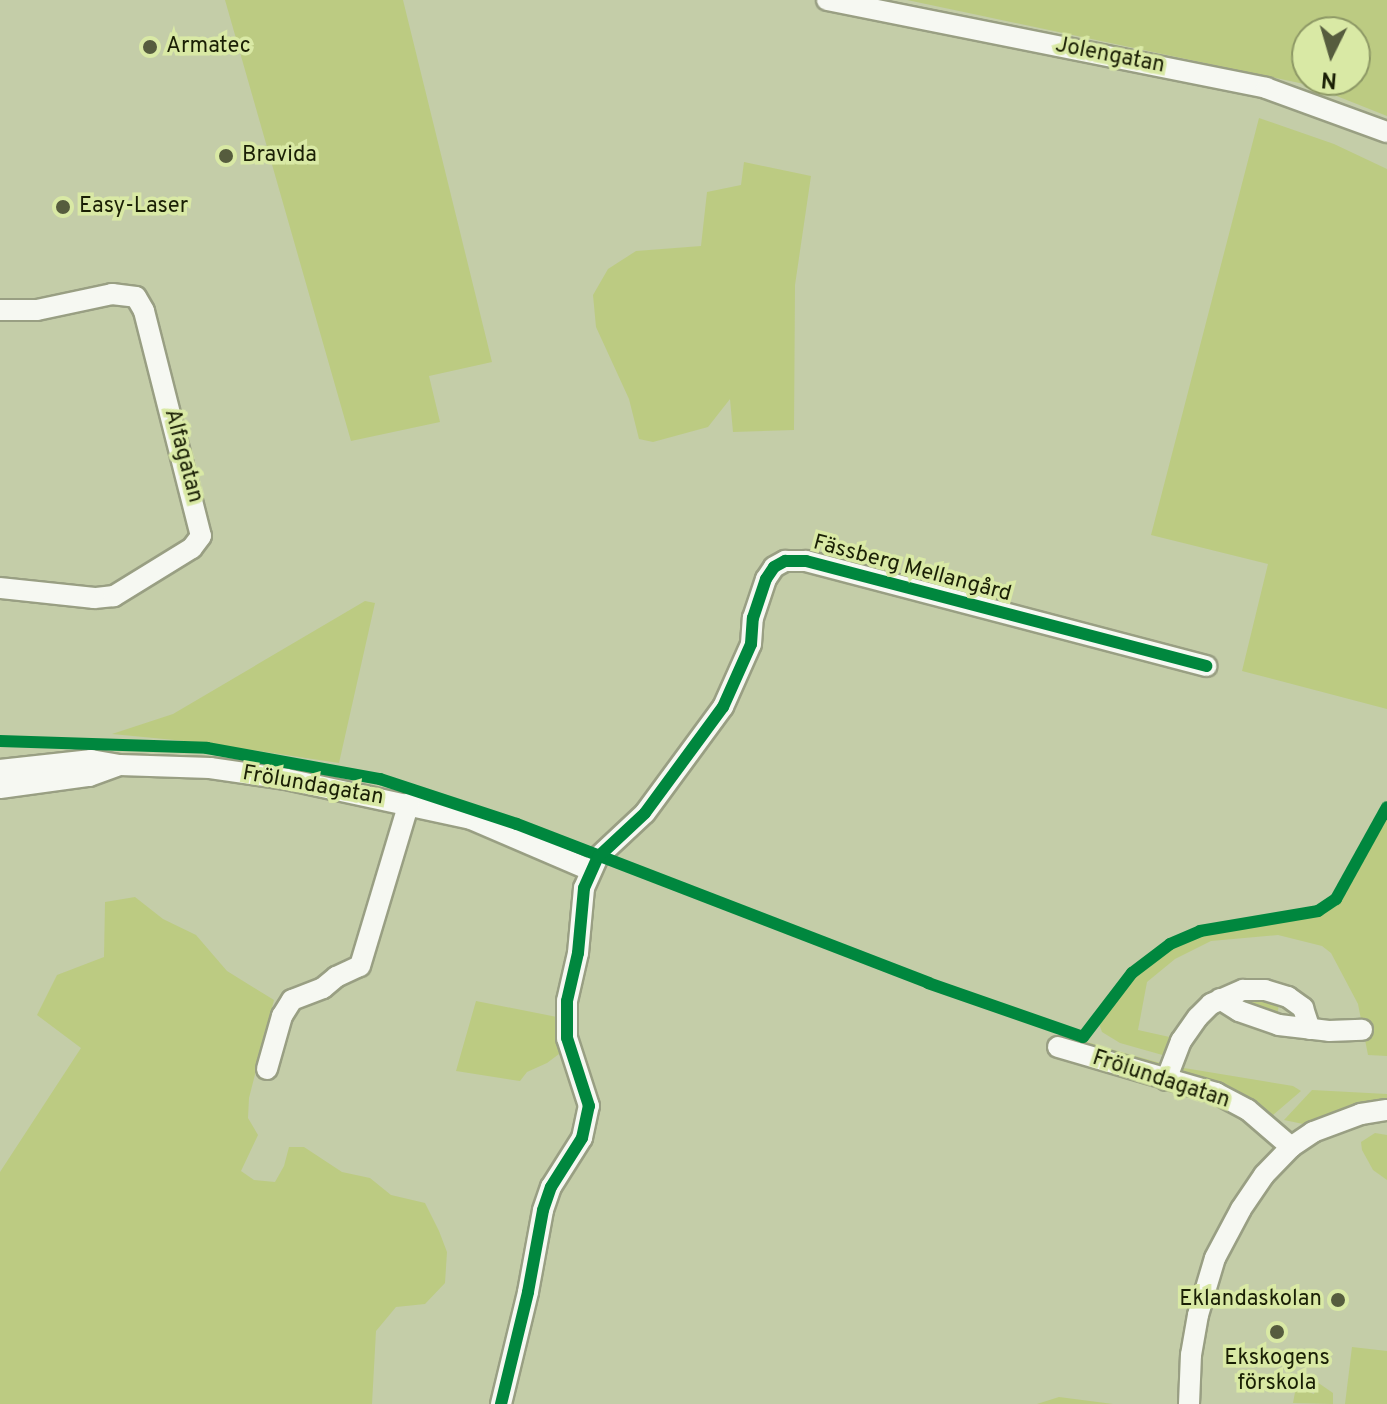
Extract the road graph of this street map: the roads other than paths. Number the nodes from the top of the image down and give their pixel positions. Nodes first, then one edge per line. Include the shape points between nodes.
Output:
1 (827, 0) edge
2 (1387, 132) edge
3 (0, 310) edge
4 (0, 588) edge
5 (1206, 666) dead end
6 (120, 765) junction
7 (0, 770) edge
8 (0, 788) edge
9 (409, 803) junction
10 (590, 870) junction
11 (1220, 999) junction
12 (1310, 1029) junction
13 (1362, 1030) dead end
14 (1058, 1047) dead end
15 (267, 1069) dead end
16 (1166, 1080) junction
17 (1387, 1110) edge
18 (1291, 1147) junction
19 (501, 1404) edge
20 (1189, 1404) edge

1 - 2 street, Jolengatan via 1266,88
3 - 4 street, Alfagatan via 37,310 112,294 136,297 144,311 201,536 192,548 114,596
5 - 10 street, Fässberg Mellangård via 806,561 785,561 766,579 751,644 723,707 645,813
6 - 7 street, Frölundagatan via 91,760
6 - 8 street, Frölundagatan via 89,776
6 - 9 street, Frölundagatan via 210,768
9 - 10 street, Frölundagatan via 471,819
9 - 15 street via 360,966 292,1000
10 - 19 street via 567,1001 570,1054 589,1106 582,1138 543,1210
11 - 12 street via 1267,1021
11 - 12 street via 1243,990 1277,993 1303,1008
11 - 16 street via 1181,1041
12 - 13 street
14 - 16 street, Frölundagatan
16 - 18 street, Frölundagatan via 1235,1102
17 - 18 street via 1342,1120
18 - 20 street via 1264,1175 1215,1258 1198,1315

